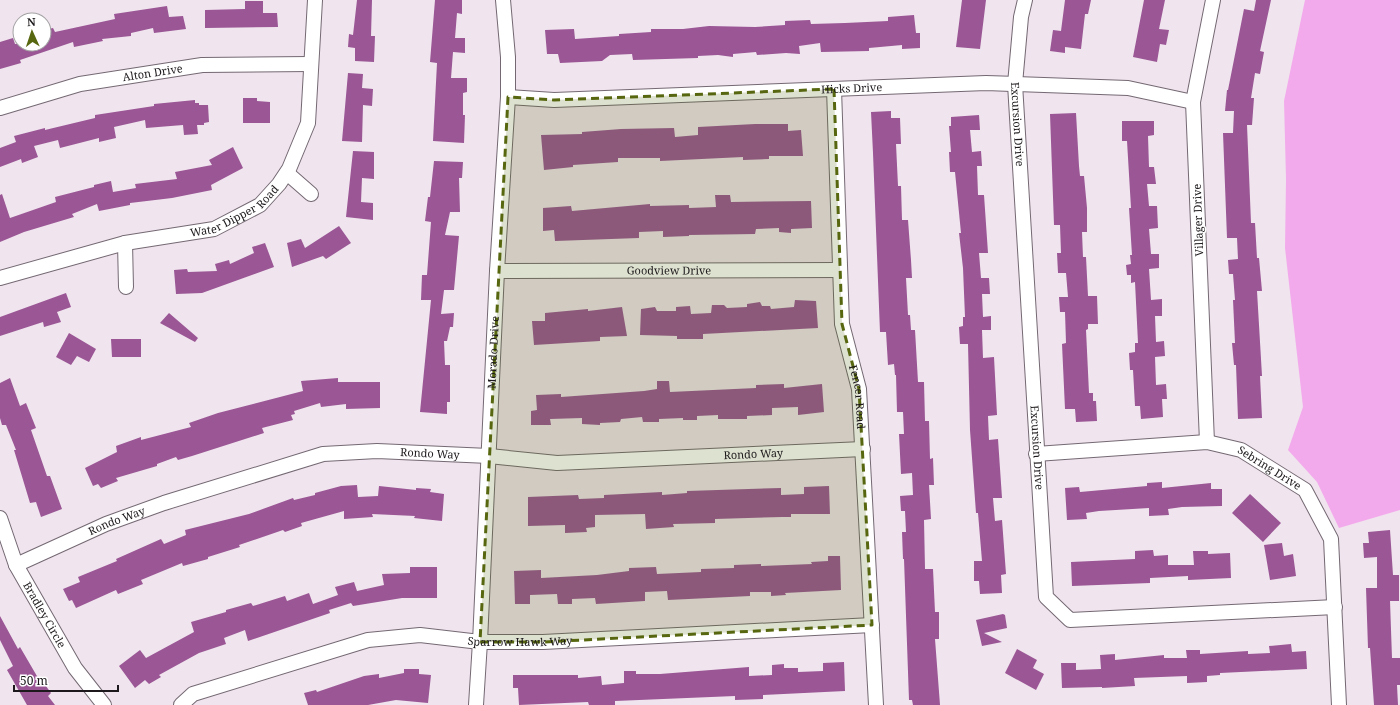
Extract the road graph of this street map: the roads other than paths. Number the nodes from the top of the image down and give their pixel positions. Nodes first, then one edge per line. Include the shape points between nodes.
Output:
1 (315, 0) edge
2 (504, 0) edge
3 (1025, 0) edge
4 (1213, 0) edge
5 (310, 64) junction
6 (1015, 84) junction
7 (834, 89) junction
8 (508, 97) junction
9 (1193, 102) junction
10 (0, 108) edge
11 (287, 173) junction
12 (312, 194) dead end
13 (125, 244) junction
14 (840, 270) junction
15 (497, 271) junction
16 (0, 278) edge
17 (126, 287) dead end
18 (1207, 442) junction
19 (863, 449) junction
20 (1036, 454) junction
21 (489, 456) junction
22 (0, 518) edge
23 (16, 565) junction
24 (1335, 607) junction
25 (872, 625) junction
26 (480, 642) junction
27 (104, 705) edge
28 (181, 705) edge
29 (476, 705) edge
30 (876, 705) edge
31 (1339, 705) edge

1 - 5 street, Water Dipper Road
2 - 8 street, Morado Drive
3 - 6 street, Excursion Drive
4 - 9 street, Villager Drive
5 - 10 street, Alton Drive via 202,65 80,84
5 - 11 street, Water Dipper Road via 308,123
6 - 7 street, Hicks Drive
6 - 9 street, Hicks Drive via 1128,88
6 - 20 street, Excursion Drive
7 - 8 street, Hicks Drive via 554,100
7 - 14 street, Fencer Road
8 - 15 street, Morado Drive
9 - 18 street, Villager Drive
11 - 12 street
11 - 13 street, Water Dipper Road via 260,205 214,229
13 - 16 street, Water Dipper Road
13 - 17 street
14 - 15 street, Goodview Drive
14 - 19 street, Fencer Road via 842,324 859,389
15 - 21 street, Morado Drive
18 - 20 street, Sebring Drive
18 - 24 street, Sebring Drive via 1241,450 1305,490 1331,539
19 - 21 street, Rondo Way via 557,463
19 - 25 street, Fencer Road
20 - 24 street, Excursion Drive via 1046,597 1070,620
21 - 23 street, Rondo Way via 377,451 323,454 114,521
21 - 26 street, Morado Drive
22 - 23 street, Bradley Circle
23 - 27 street, Bradley Circle via 75,668
24 - 31 street, Sebring Drive
25 - 26 street, Sparrow Hawk Way via 543,642
25 - 30 street, Fencer Road
26 - 28 street, Sparrow Hawk Way via 420,635 368,640 193,694
26 - 29 street, Morado Drive

